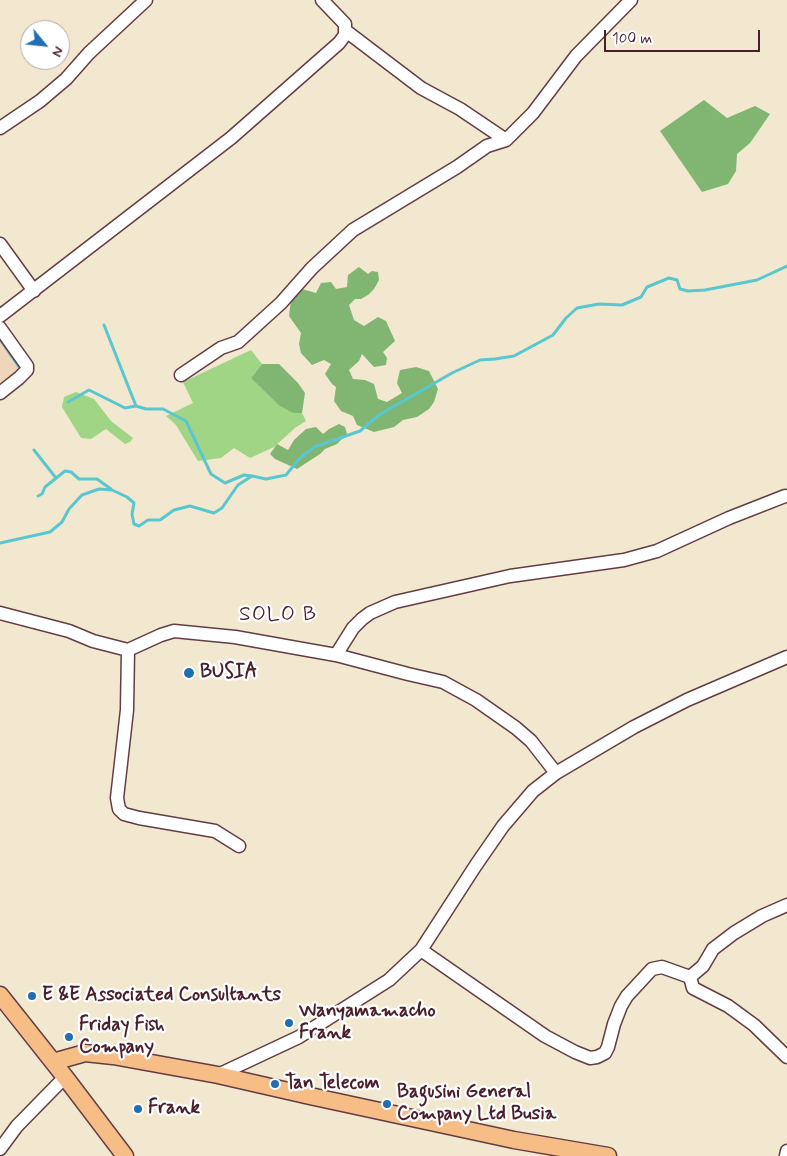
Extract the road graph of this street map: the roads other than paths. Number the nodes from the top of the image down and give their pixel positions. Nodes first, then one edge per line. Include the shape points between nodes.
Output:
1 (146, 0) edge
2 (322, 0) edge
3 (631, 0) edge
4 (346, 31) junction
5 (0, 128) edge
6 (506, 140) junction
7 (0, 244) edge
8 (34, 291) junction
9 (0, 316) edge
10 (0, 328) edge
11 (181, 375) dead end
12 (0, 393) edge
13 (785, 496) dead end
14 (1, 615) edge
15 (128, 650) junction
16 (336, 655) junction
17 (787, 658) edge
18 (556, 773) junction
19 (239, 846) dead end
20 (787, 906) edge
21 (421, 950) junction
22 (690, 977) junction
23 (0, 996) edge
24 (787, 1058) edge
25 (53, 1062) junction
26 (218, 1075) junction
27 (65, 1077) junction
28 (0, 1149) edge
29 (787, 1151) edge
30 (124, 1156) edge
31 (608, 1156) edge
32 (786, 1156) edge

1 - 5 street via 66,79
2 - 4 street via 342,19
3 - 6 street via 576,56 533,113
4 - 6 street via 421,88
4 - 8 street via 339,44 231,138
6 - 11 street via 487,146 353,230 238,342 221,348
7 - 8 street
8 - 9 street
10 - 12 street via 27,366 19,378
13 - 16 street via 657,551 624,560 510,576 395,602 362,619
14 - 15 street
15 - 16 street via 174,631 235,637
15 - 19 street via 119,809 134,817 215,831
16 - 18 street via 454,687 516,728 531,741
17 - 18 street via 687,700
18 - 21 street via 533,791 503,826
20 - 22 street via 734,933 713,949 703,966
21 - 22 street via 545,1036 590,1058 604,1053 624,1001 652,969 662,967
21 - 26 street via 389,980 299,1036
22 - 24 street via 693,988 754,1024
23 - 25 main road
25 - 26 main road via 96,1053
25 - 27 main road
26 - 31 main road via 514,1140
27 - 28 street via 17,1126
27 - 30 main road
29 - 32 street

